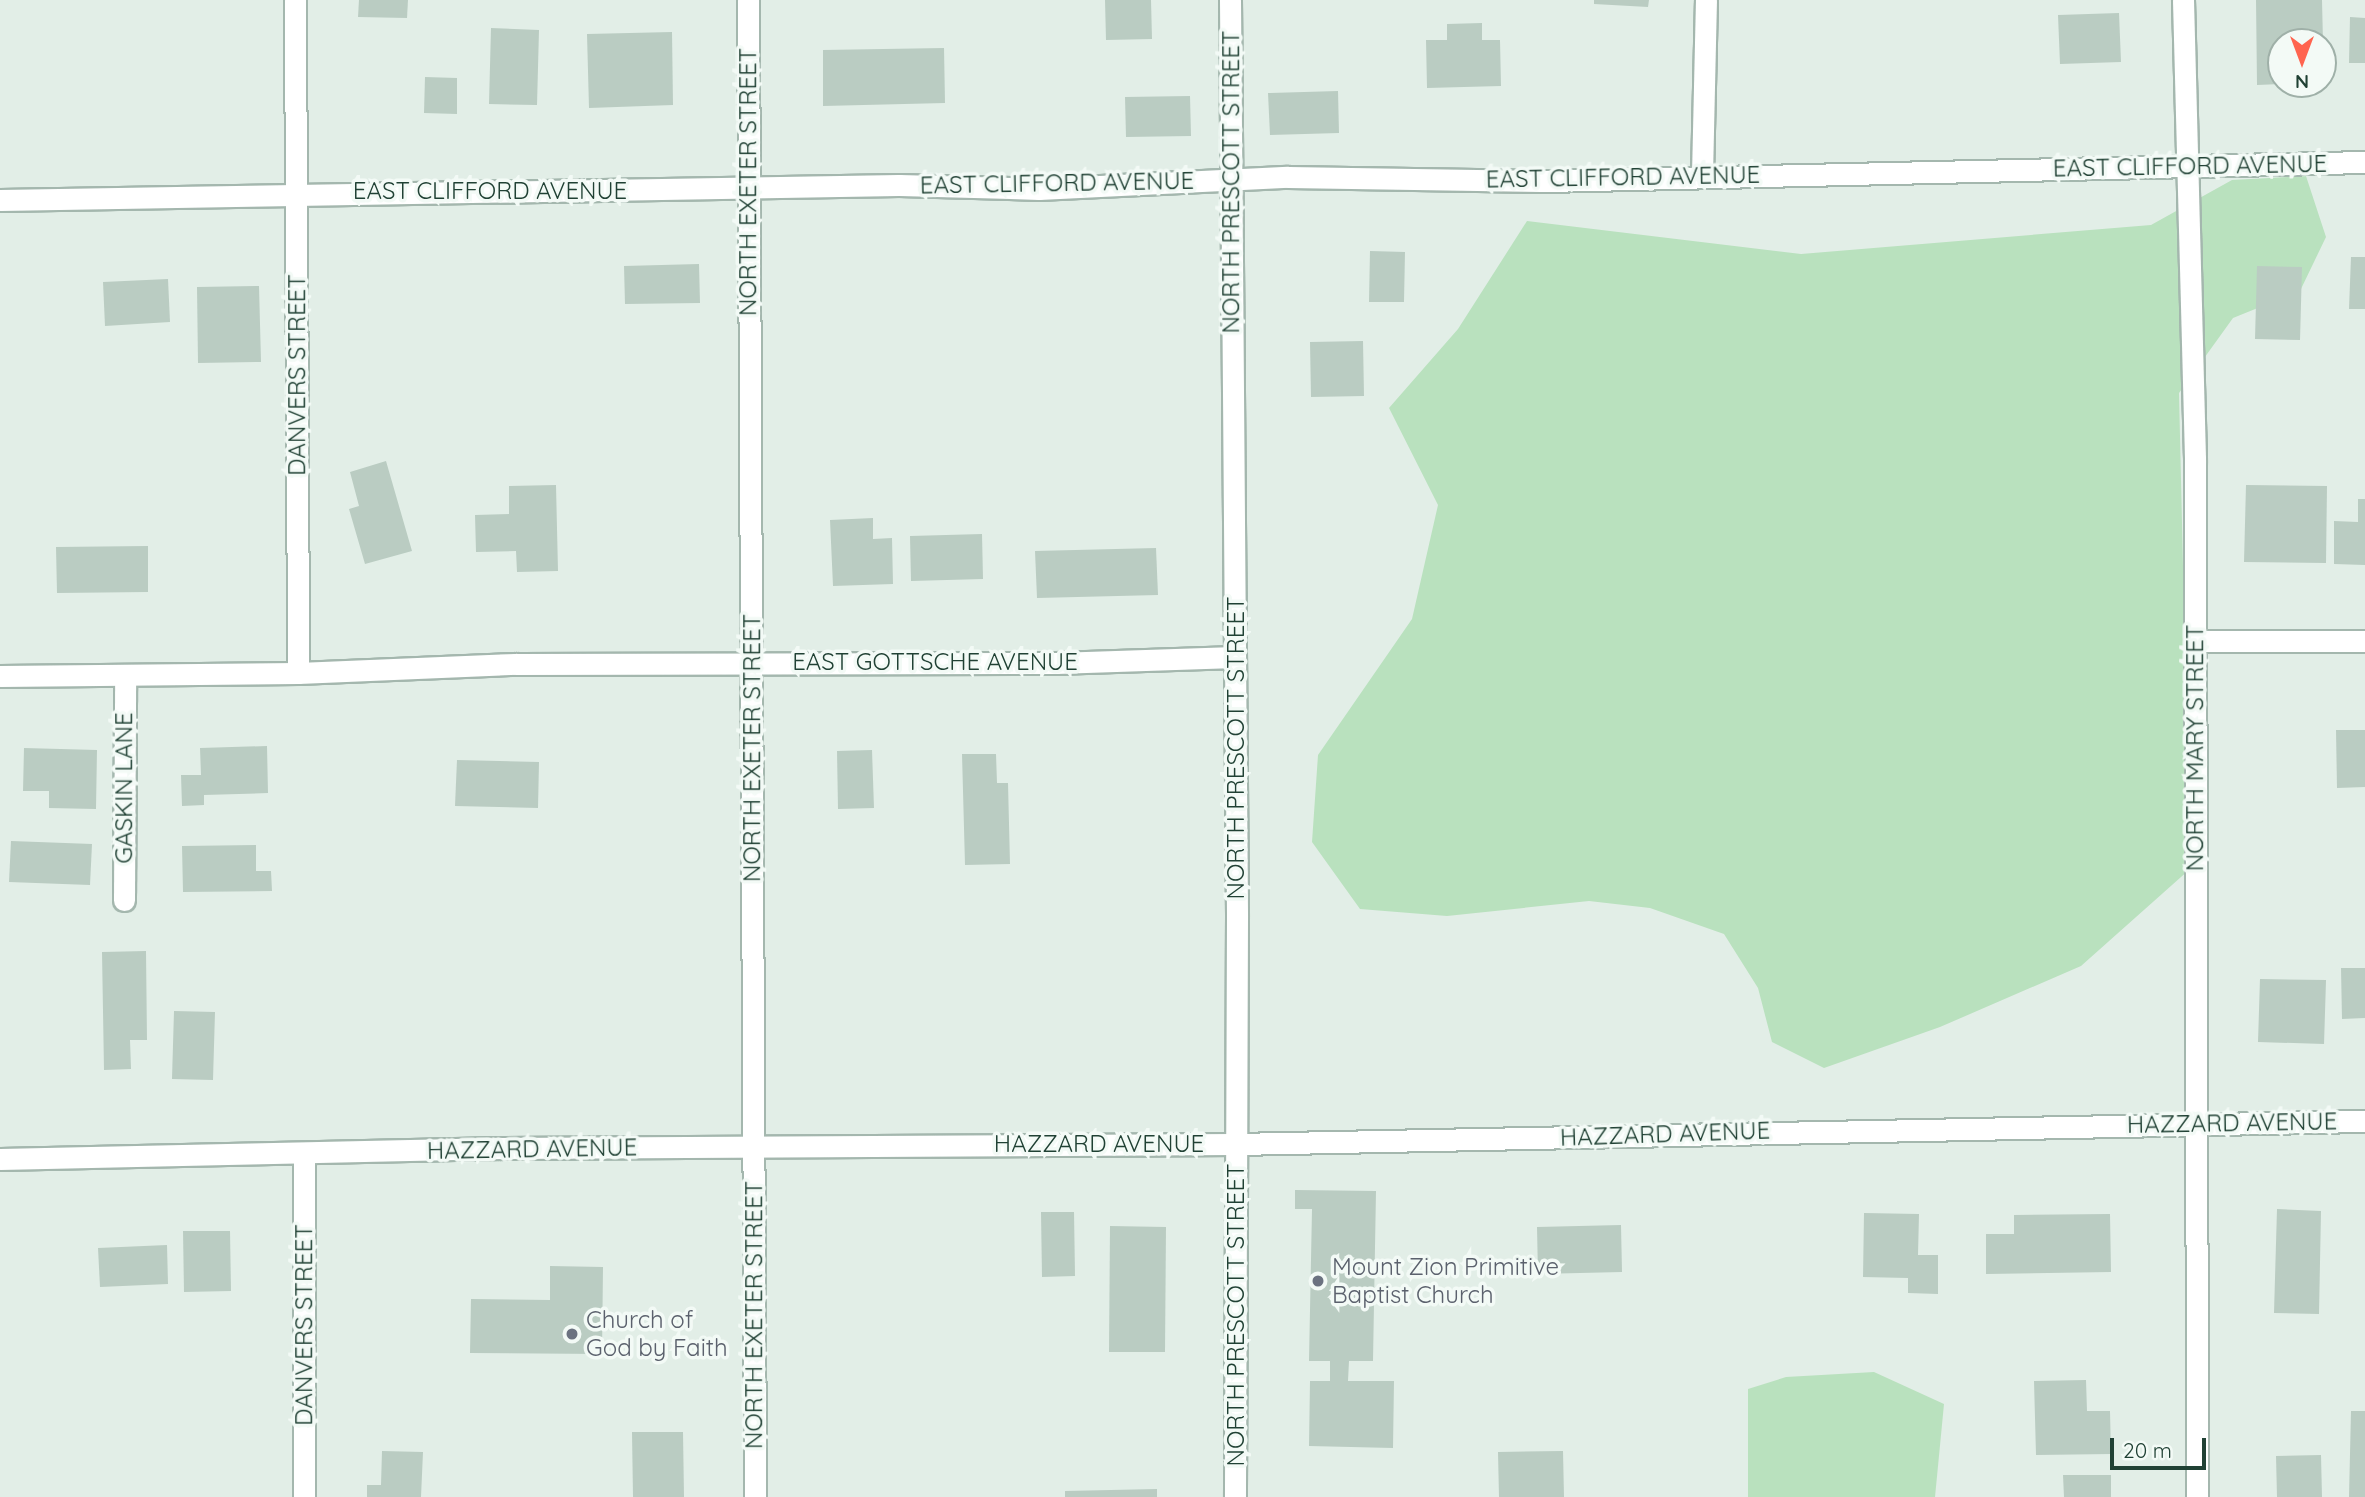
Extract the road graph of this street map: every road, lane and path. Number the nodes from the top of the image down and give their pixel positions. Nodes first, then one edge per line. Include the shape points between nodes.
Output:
1 (295, 0) edge
2 (748, 0) edge
3 (1230, 0) edge
4 (1706, 0) edge
5 (2183, 0) edge
6 (2365, 162) edge
7 (2186, 164) junction
8 (1702, 175) junction
9 (1231, 181) junction
10 (748, 190) junction
11 (296, 193) junction
12 (0, 200) edge
13 (2196, 640) junction
14 (2365, 641) edge
15 (1235, 657) junction
16 (752, 662) junction
17 (298, 673) junction
18 (0, 676) edge
19 (125, 677) junction
20 (124, 900) dead end
21 (2365, 1121) edge
22 (2198, 1123) junction
23 (1236, 1144) junction
24 (753, 1146) junction
25 (304, 1153) junction
26 (0, 1158) edge
27 (303, 1497) edge
28 (755, 1497) edge
29 (1235, 1497) edge
30 (2197, 1497) edge

1 - 11 street, DANVERS STREET
2 - 10 street, NORTH EXETER STREET
3 - 9 street, NORTH PRESCOTT STREET
4 - 8 street
5 - 7 street, NORTH MARY STREET
6 - 7 street, EAST CLIFFORD AVENUE
7 - 8 street, EAST CLIFFORD AVENUE
7 - 13 street, NORTH MARY STREET
8 - 9 street, EAST CLIFFORD AVENUE via 1546,181
9 - 10 street, EAST CLIFFORD AVENUE
9 - 15 street, NORTH PRESCOTT STREET
10 - 11 street, EAST CLIFFORD AVENUE
10 - 16 street, NORTH EXETER STREET
11 - 12 street, EAST CLIFFORD AVENUE
11 - 17 street, DANVERS STREET
13 - 14 street
13 - 22 street, NORTH MARY STREET
15 - 16 street, EAST GOTTSCHE AVENUE via 1056,663
15 - 23 street, NORTH PRESCOTT STREET
16 - 17 street, EAST GOTTSCHE AVENUE via 516,664
16 - 24 street, NORTH EXETER STREET
17 - 19 street
18 - 19 street
19 - 20 street, GASKIN LANE
21 - 22 street, HAZZARD AVENUE
22 - 23 street, HAZZARD AVENUE
22 - 30 street, NORTH MARY STREET
23 - 24 street, HAZZARD AVENUE
23 - 29 street, NORTH PRESCOTT STREET
24 - 25 street, HAZZARD AVENUE
24 - 28 street, NORTH EXETER STREET
25 - 26 street, HAZZARD AVENUE
25 - 27 street, DANVERS STREET

